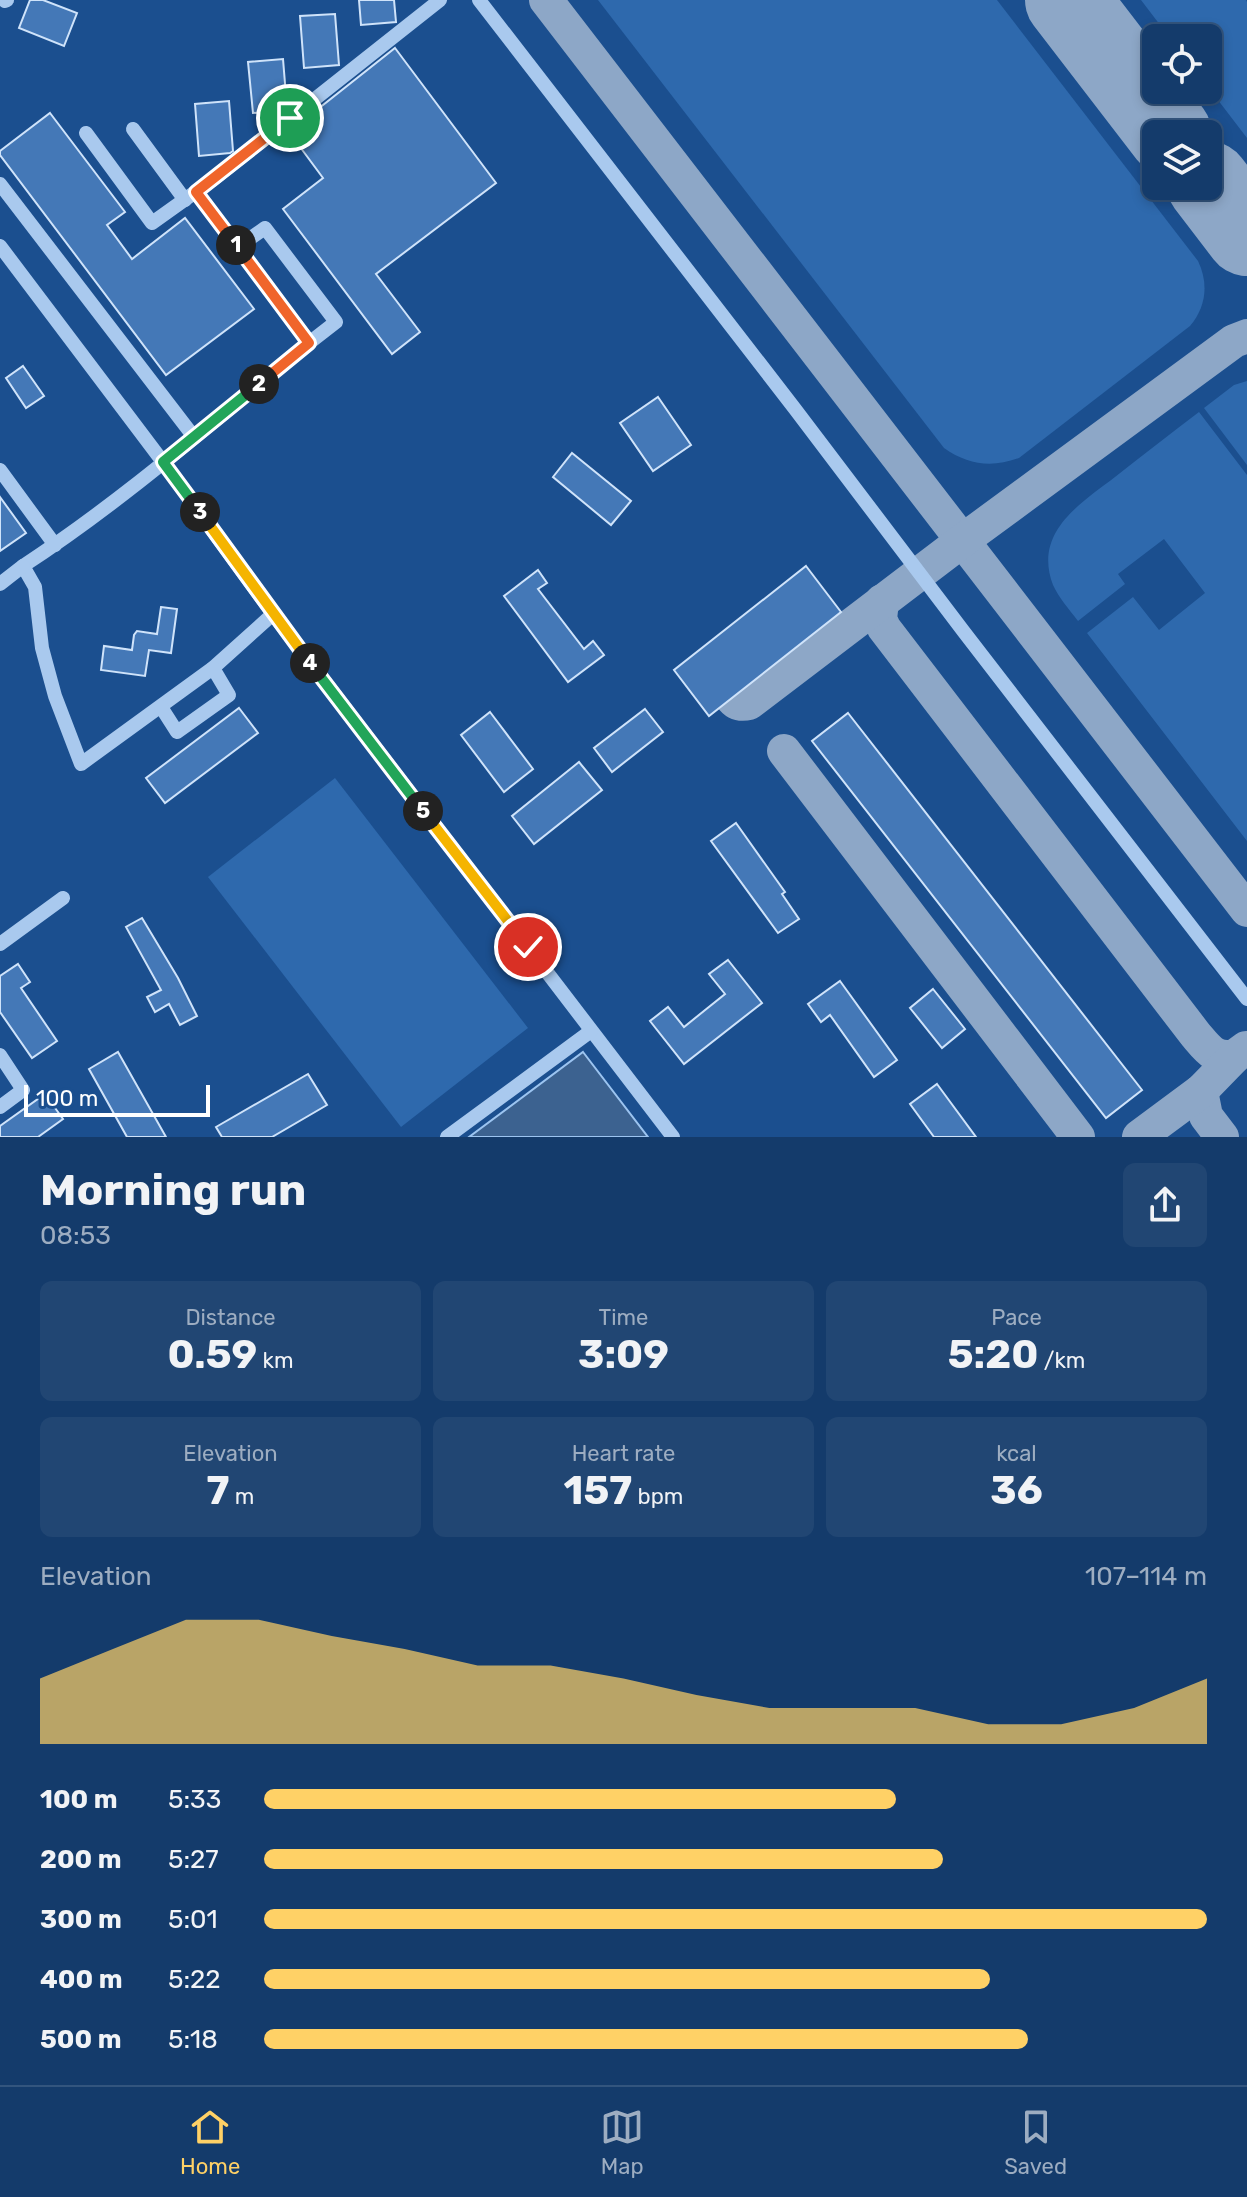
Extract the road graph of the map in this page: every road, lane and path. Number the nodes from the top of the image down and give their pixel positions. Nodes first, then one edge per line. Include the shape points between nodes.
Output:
1 (440, 0) edge
2 (479, 0) edge
3 (133, 129) dead end
4 (86, 133) dead end
5 (0, 184) edge
6 (190, 196) junction
7 (0, 246) edge
8 (238, 247) junction
9 (309, 343) junction
10 (194, 437) junction
11 (163, 462) junction
12 (0, 470) edge
13 (55, 545) junction
14 (23, 566) junction
15 (0, 584) edge
16 (273, 614) junction
17 (213, 668) junction
18 (161, 707) junction
19 (63, 898) dead end
20 (0, 944) edge
21 (1247, 999) edge
22 (591, 1031) junction
23 (0, 1055) edge
24 (0, 1107) edge
25 (447, 1137) edge
26 (673, 1137) edge

1 - 6 street
2 - 21 street
3 - 6 street
4 - 6 street via 152,223
5 - 10 street
6 - 8 street
7 - 11 street
8 - 9 street
8 - 9 street via 265,228 336,322
9 - 10 street
10 - 11 street
11 - 13 street
11 - 16 street
12 - 13 street
13 - 14 street
14 - 15 street
14 - 18 street via 35,587 42,648 55,696 81,764
16 - 17 street
16 - 22 street
17 - 18 street
17 - 18 street via 229,695 177,732
19 - 20 street
22 - 25 street
22 - 26 street
23 - 24 street via 23,1090

